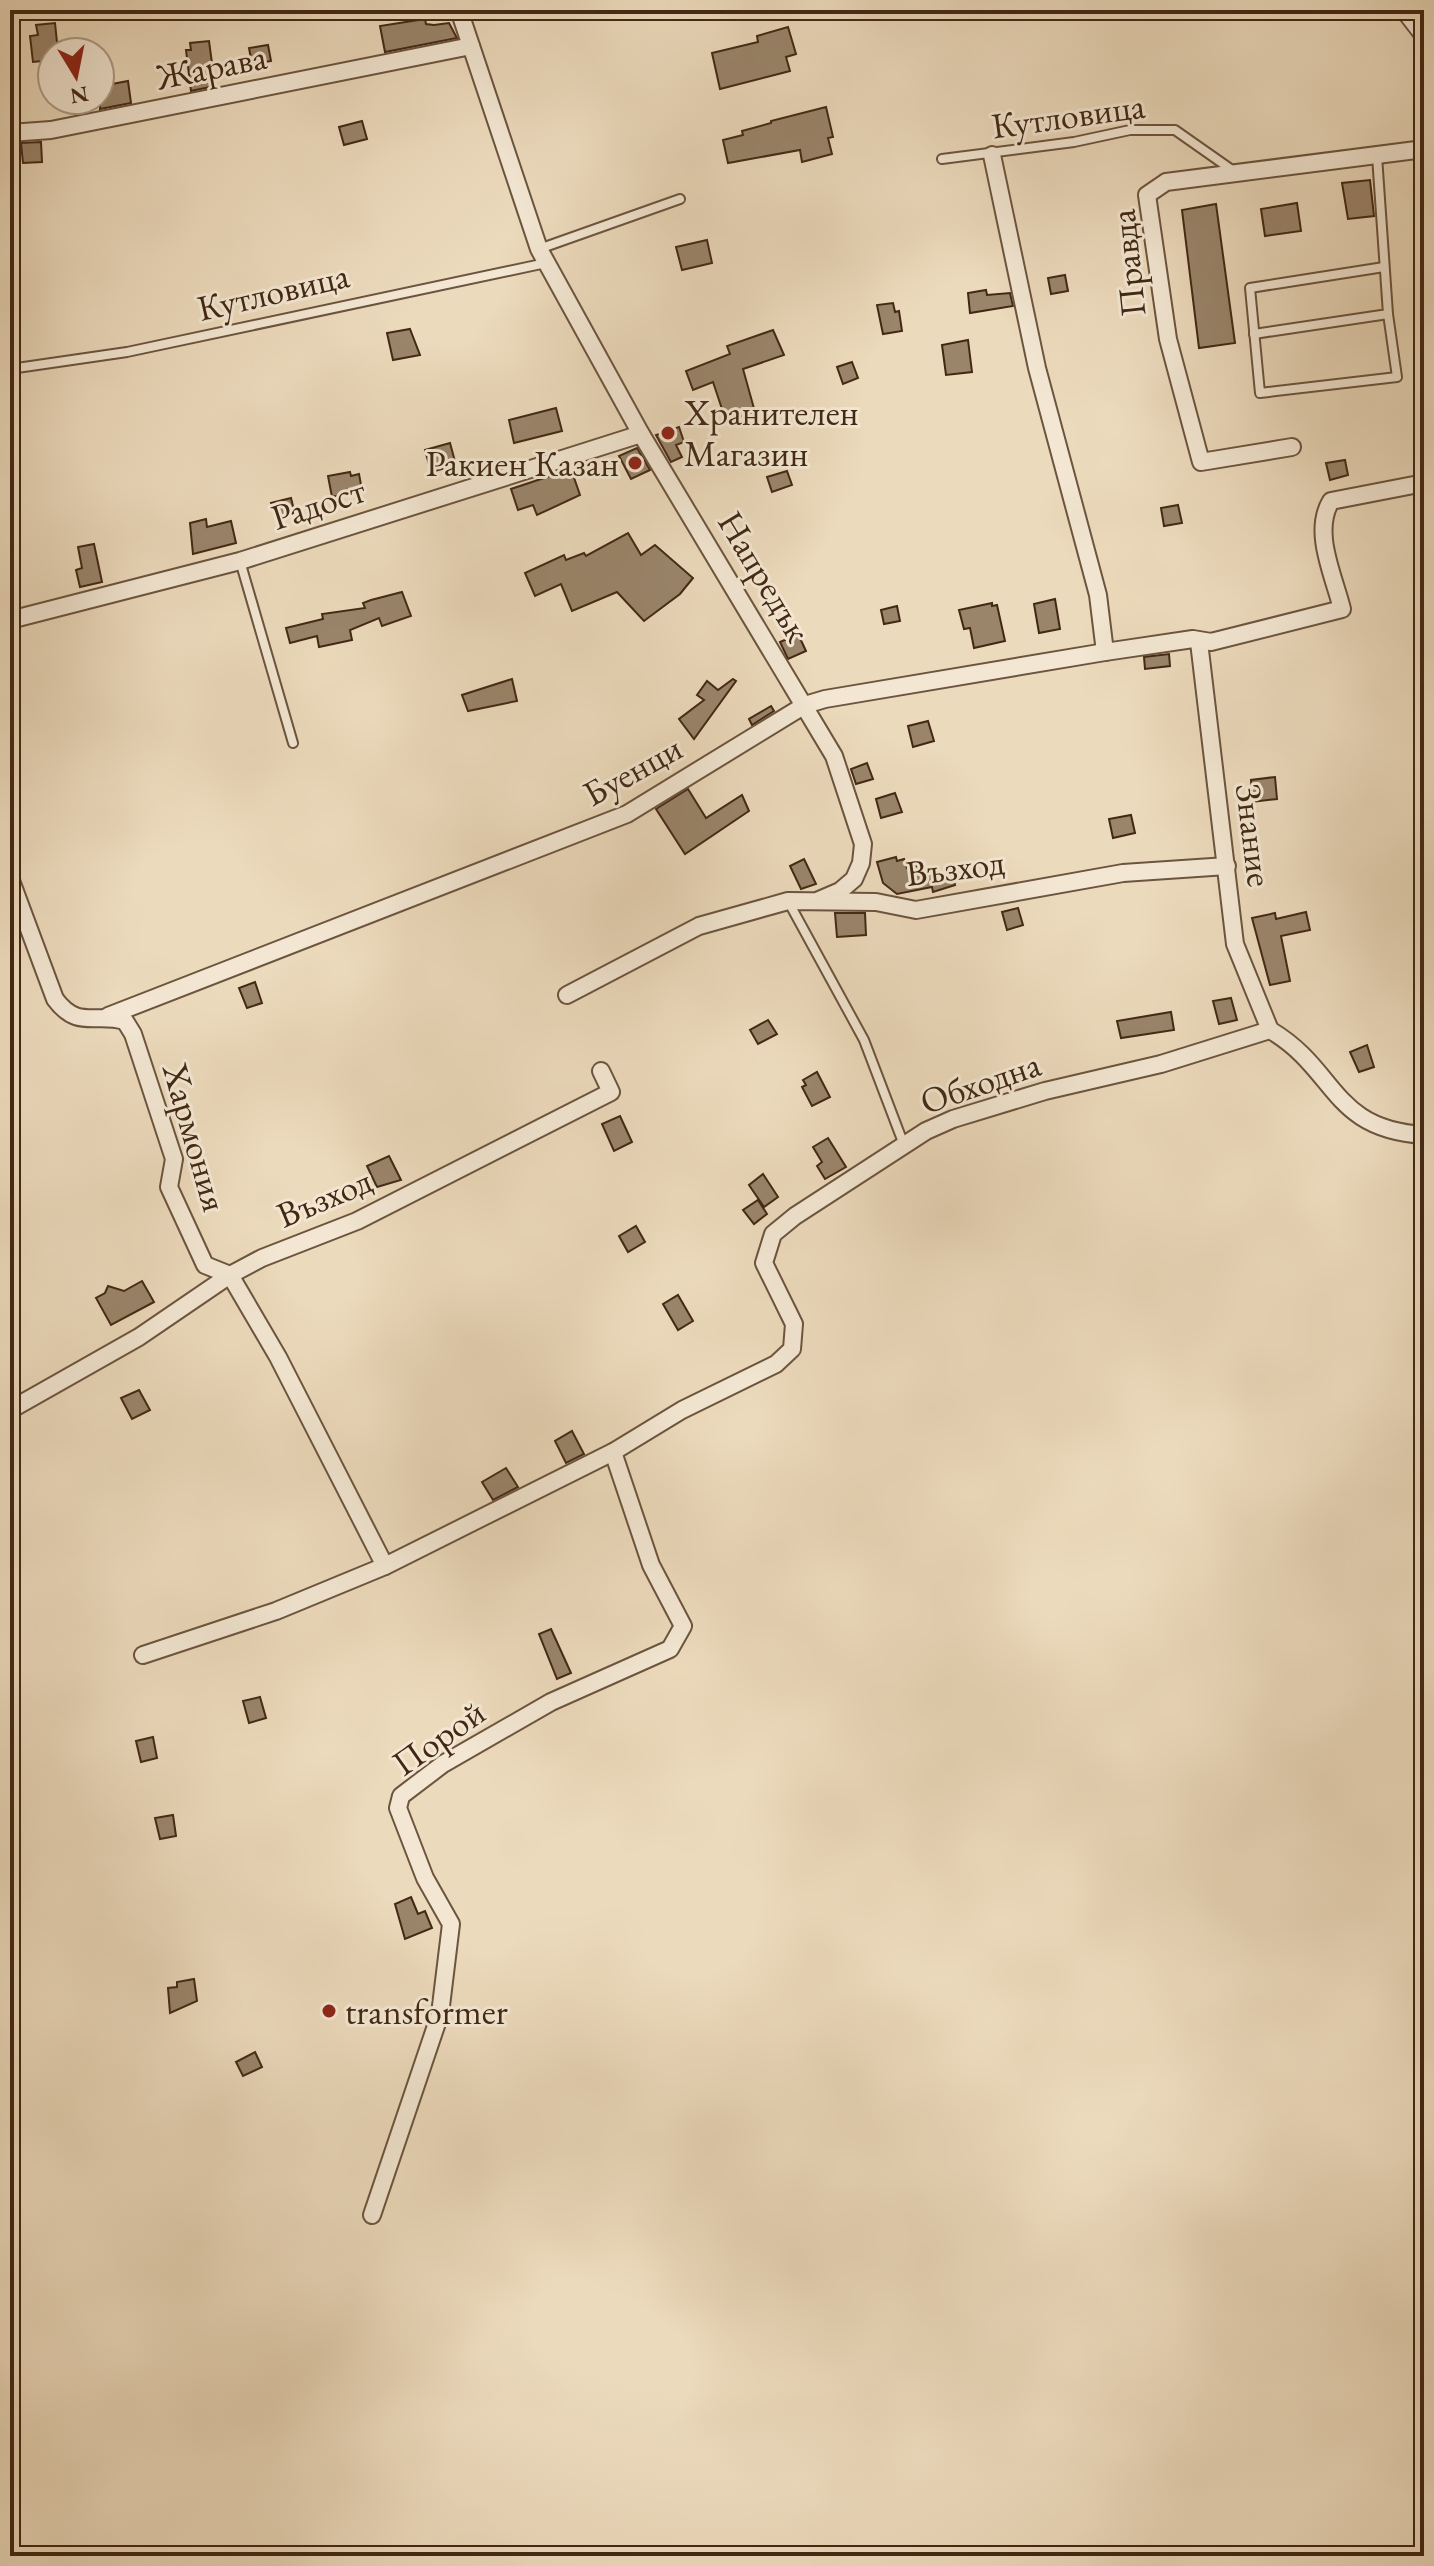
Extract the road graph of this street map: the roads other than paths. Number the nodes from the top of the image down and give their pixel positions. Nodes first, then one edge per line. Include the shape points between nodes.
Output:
1 (459, 10) edge
2 (1404, 10) edge
3 (1424, 36) edge
4 (471, 46) junction
5 (10, 133) edge
6 (1424, 149) edge
7 (992, 155) junction
8 (1377, 156) junction
9 (942, 159) dead end
10 (1236, 173) junction
11 (680, 199) dead end
12 (543, 256) junction
13 (1384, 267) junction
14 (1388, 314) junction
15 (1254, 334) junction
16 (10, 369) edge
17 (641, 434) junction
18 (1292, 447) dead end
19 (1424, 483) edge
20 (240, 561) junction
21 (10, 620) edge
22 (1199, 642) junction
23 (1105, 652) junction
24 (805, 705) junction
25 (293, 743) dead end
26 (1227, 866) junction
27 (10, 878) edge
28 (819, 900) junction
29 (788, 901) junction
30 (567, 995) dead end
31 (108, 1016) junction
32 (1270, 1030) junction
33 (601, 1071) dead end
34 (1424, 1135) edge
35 (904, 1145) junction
36 (230, 1275) junction
37 (10, 1410) edge
38 (613, 1452) junction
39 (385, 1566) junction
40 (143, 1655) dead end
41 (372, 2215) dead end

1 - 4 street, Напредък
2 - 3 street
4 - 5 street, Жарава via 51,130
4 - 12 street, Напредък
6 - 8 street, Правда
7 - 9 lane, Кутловица
7 - 10 lane, Кутловица via 1130,130 1175,130
7 - 23 street via 1037,368 1098,595
8 - 10 street, Правда
8 - 13 lane
10 - 18 street, Правда via 1166,182 1147,195 1168,339 1201,462
11 - 12 lane, Кутловица
12 - 16 lane, Кутловица via 127,352
12 - 17 street, Напредък
13 - 14 lane
13 - 15 lane via 1250,288
14 - 15 lane
14 - 15 lane via 1397,377 1260,393
17 - 20 street, Радост
17 - 24 street, Напредък
19 - 22 street, Буенци via 1331,501 1322,516 1323,534 1342,609
20 - 21 street, Радост
20 - 25 lane
22 - 23 street, Буенци
22 - 26 street, Знание
23 - 24 street, Буенци
24 - 28 street, Напредък via 834,756 863,844 854,879
24 - 31 street, Буенци via 627,814
26 - 28 street, Възход via 1123,873 916,910
26 - 32 street, Знание via 1235,944
27 - 31 street via 55,999 74,1017
28 - 29 street, Възход
29 - 30 street, Възход via 699,926
29 - 35 lane via 864,1040
31 - 36 street, Хармония via 125,1021 133,1034 174,1159 169,1187 205,1265
32 - 34 street via 1299,1049 1345,1106 1365,1121
32 - 35 street, Обходна via 953,1119
33 - 36 street, Възход via 611,1092 357,1221
35 - 38 street, Обходна via 773,1234 764,1263 794,1324 792,1349 776,1364 682,1410
36 - 37 street, Възход via 139,1337
36 - 39 street, Хармония
38 - 39 street
38 - 41 street, Порой via 651,1565 683,1626 670,1649 551,1702 443,1764 401,1796 398,1808 425,1878 451,1924 440,2014
39 - 40 street via 276,1611

